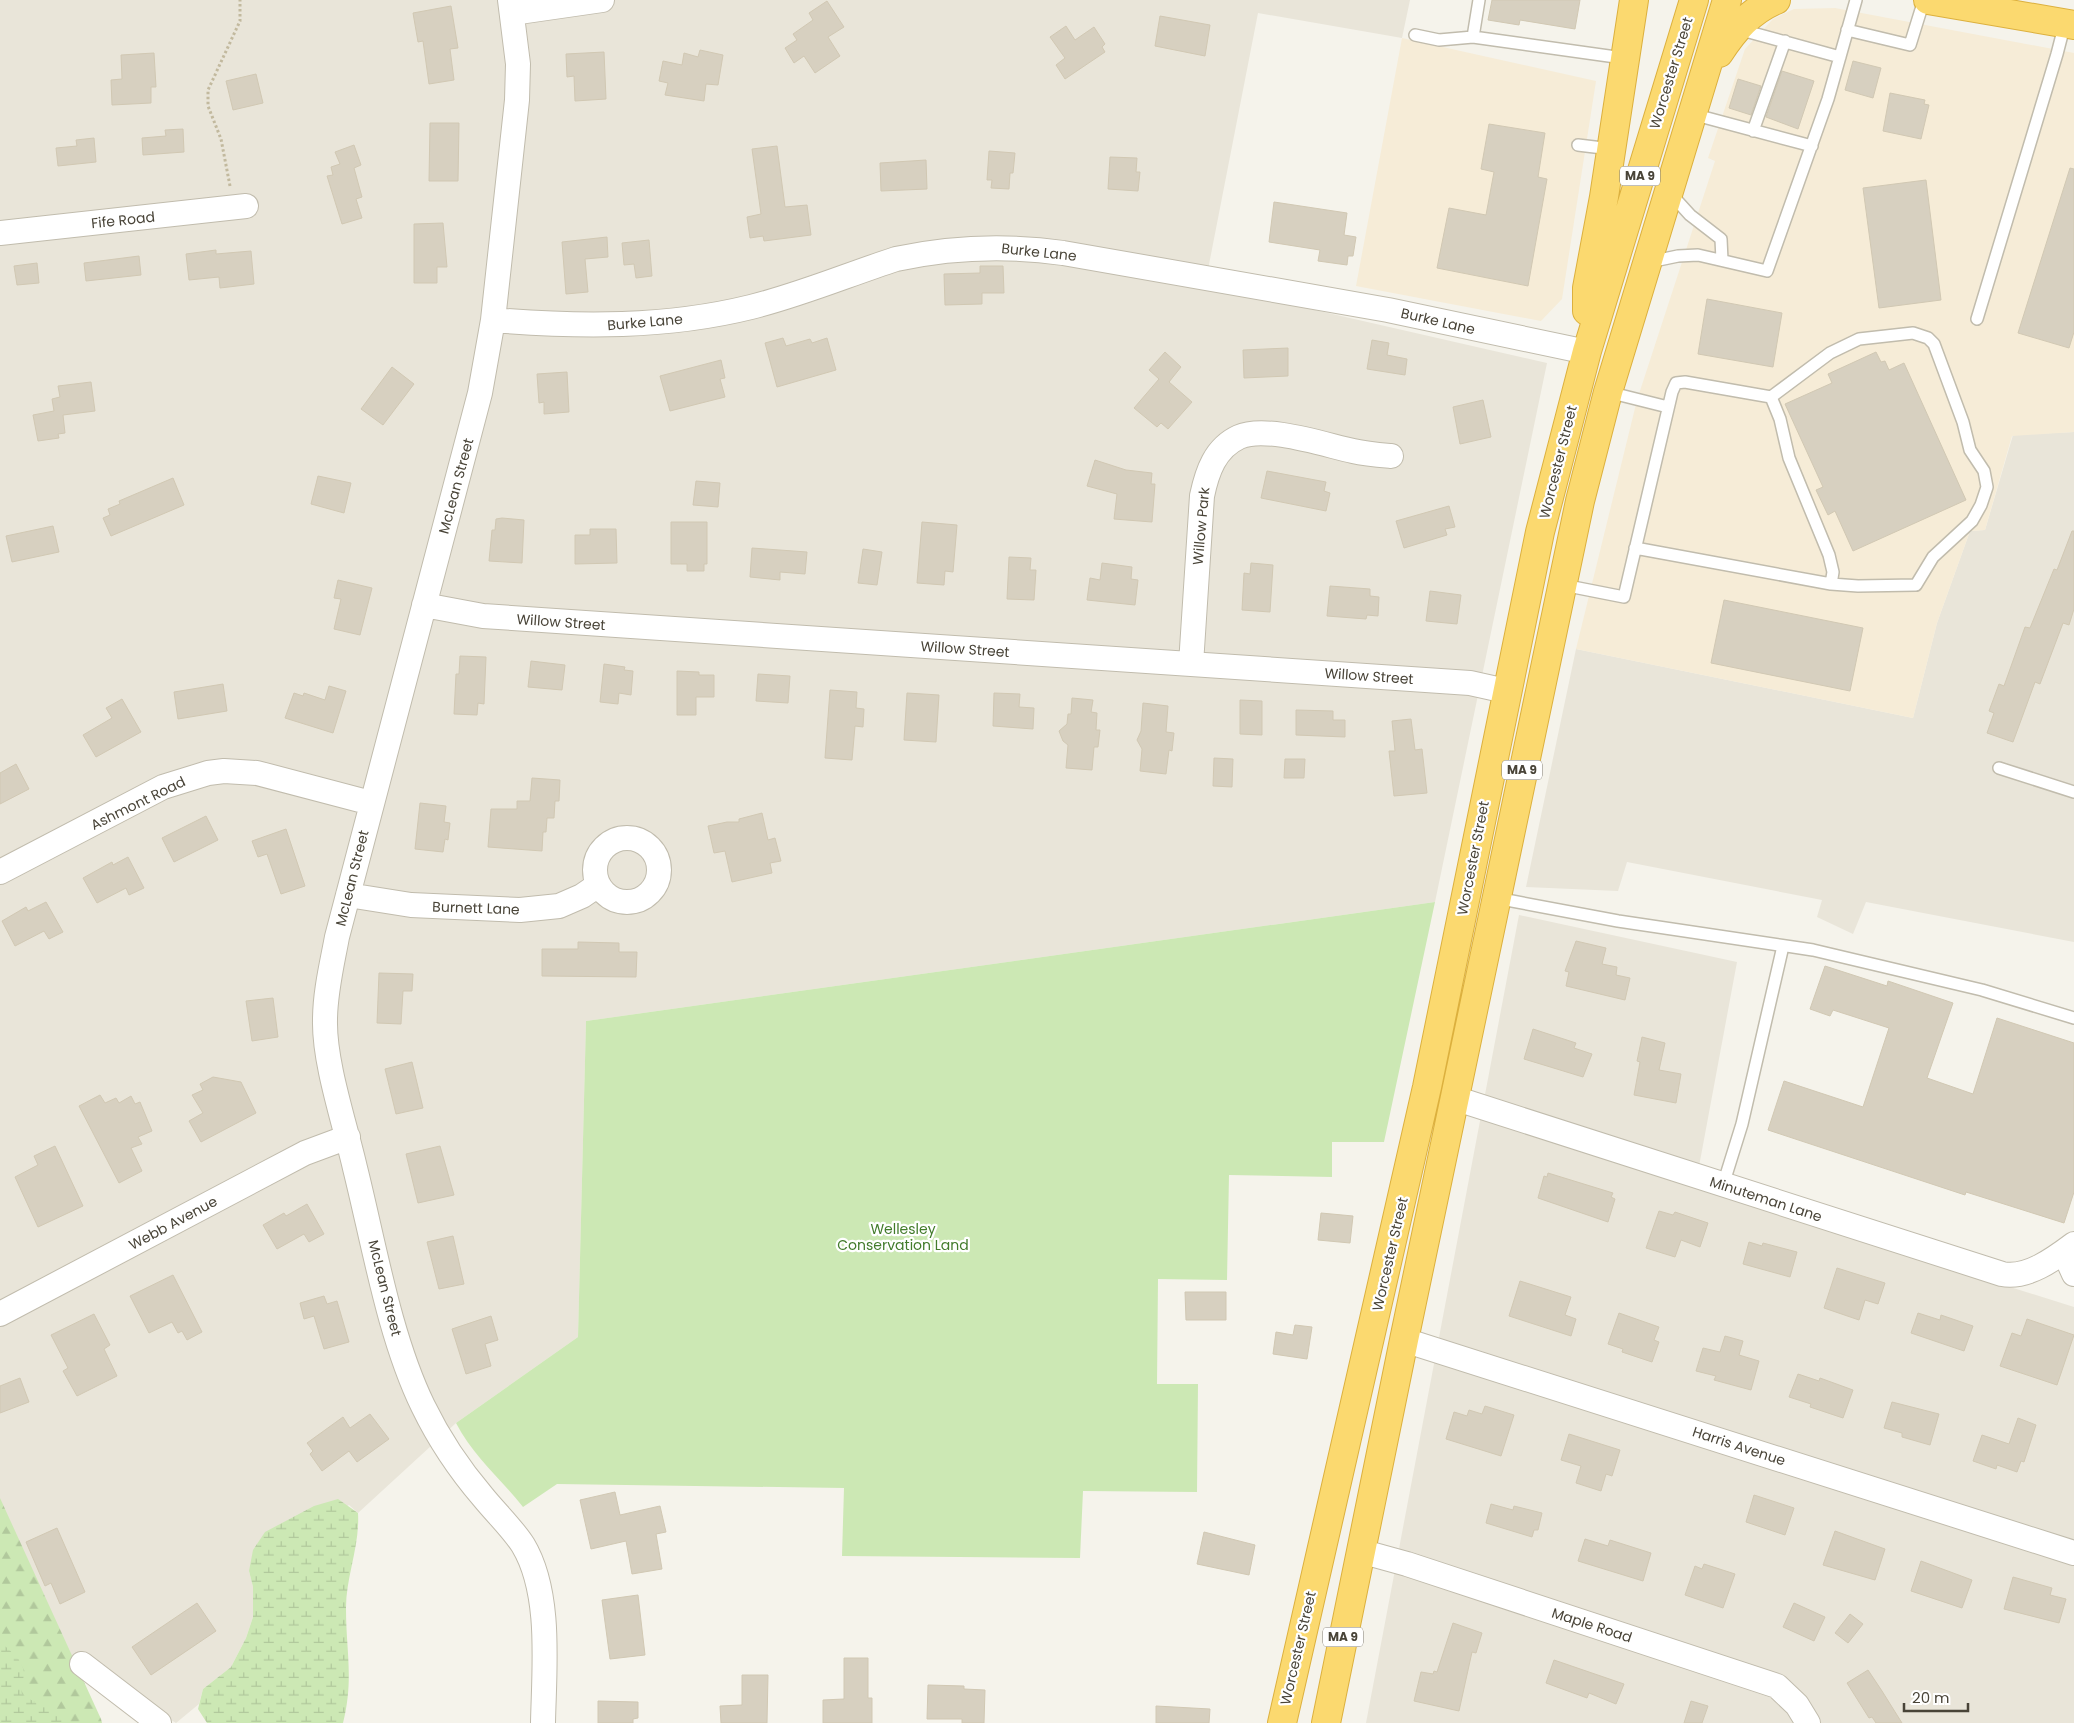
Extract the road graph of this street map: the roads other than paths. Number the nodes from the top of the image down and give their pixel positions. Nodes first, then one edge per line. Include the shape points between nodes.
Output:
1 (602, 0) edge
2 (1479, 0) edge
3 (1634, 0) edge
4 (1694, 0) edge
5 (1727, 0) edge
6 (1776, 0) edge
7 (1856, 0) edge
8 (1924, 0) edge
9 (1928, 0) edge
10 (511, 7) edge
11 (2071, 23) edge
12 (1736, 28) junction
13 (1848, 30) junction
14 (1416, 35) dead end
15 (1473, 37) junction
16 (1785, 41) junction
17 (1840, 57) junction
18 (1623, 58) junction
19 (1702, 82) junction
20 (1692, 114) junction
21 (1753, 131) junction
22 (1578, 144) dead end
23 (1812, 146) junction
24 (1611, 149) junction
25 (1669, 191) junction
26 (240, 207) road end
27 (0, 233) edge
28 (1722, 260) junction
29 (1647, 262) junction
30 (1977, 319) dead end
31 (493, 320) junction
32 (1587, 352) junction
33 (1608, 392) junction
34 (1771, 397) junction
35 (1668, 407) junction
36 (1391, 456) dead end
37 (1634, 548) junction
38 (1831, 584) junction
39 (1561, 585) junction
40 (424, 605) junction
41 (1191, 664) junction
42 (1506, 691) junction
43 (1999, 768) dead end
44 (2074, 792) edge
45 (371, 803) junction
46 (0, 872) edge
47 (598, 884) dead end
48 (348, 895) junction
49 (1496, 898) junction
50 (1783, 946) junction
51 (2074, 1018) edge
52 (1454, 1098) junction
53 (348, 1138) junction
54 (1723, 1185) junction
55 (2069, 1248) edge
56 (2074, 1274) edge
57 (0, 1314) edge
58 (1404, 1340) junction
59 (1360, 1551) junction
60 (2074, 1553) edge
61 (82, 1664) dead end
62 (159, 1723) edge
63 (543, 1723) edge
64 (1282, 1723) edge
65 (1326, 1723) edge
66 (1808, 1723) edge

1 - 10 street
2 - 15 lane
3 - 18 highway
4 - 32 highway, Worcester Street / MA 9
5 - 19 highway, MA 9
6 - 12 highway via 1753,12
7 - 13 lane
8 - 13 lane via 1910,45
9 - 11 highway
10 - 31 street, McLean Street via 518,90
11 - 30 lane via 2051,77
12 - 16 lane
12 - 19 highway
13 - 17 lane
14 - 15 lane via 1439,40
15 - 18 lane
16 - 17 lane
16 - 21 lane
17 - 23 lane
18 - 24 highway
19 - 20 highway, MA 9
20 - 21 lane
20 - 25 highway, MA 9
21 - 23 lane
22 - 24 lane
23 - 28 lane via 1767,271
24 - 32 highway via 1588,288
25 - 28 lane via 1690,216 1721,238
25 - 29 highway, MA 9
26 - 27 street, Fife Road
28 - 29 lane via 1685,255
29 - 33 highway, MA 9
31 - 32 street, Burke Lane via 594,326 730,312 774,301 916,254 1014,247 1388,310
31 - 40 street, McLean Street via 480,393
32 - 42 highway, Worcester Street / MA 9 via 1548,496
33 - 35 lane
33 - 39 highway, MA 9
34 - 35 lane via 1680,382 1674,387
34 - 38 lane via 1782,425 1789,458 1829,555 1833,572
34 - 38 lane via 1821,359 1852,342 1909,333 1928,338 1937,348 1970,450 1987,479 1986,493 1978,513 1933,557 1916,585
35 - 37 lane
36 - 41 street, Willow Park via 1354,451 1303,438 1262,434 1240,436 1221,451 1208,470 1202,496
37 - 38 lane
37 - 39 lane via 1624,597
39 - 49 highway, MA 9
40 - 41 street, Willow Street via 483,616
40 - 45 street, McLean Street
41 - 42 street, Willow Street via 1470,683
42 - 64 highway, Worcester Street / MA 9 via 1427,1087
43 - 44 lane
45 - 46 street, Ashmont Road via 257,773 208,773 163,787
45 - 48 street, McLean Street
47 - 48 street, Burnett Lane via 582,896 559,906 520,910 412,905
48 - 53 street, McLean Street via 328,984 325,1020 328,1054
49 - 50 lane via 1618,921
49 - 52 highway, MA 9
50 - 51 lane via 1982,990
50 - 54 lane via 1742,1124
52 - 54 street, Minuteman Lane
52 - 58 highway, MA 9
53 - 57 street, Webb Avenue via 305,1153
53 - 63 street, McLean Street via 397,1339 409,1374 448,1451 515,1534 530,1559 544,1626
54 - 55 street, Minuteman Lane via 2002,1274 2019,1275 2033,1270
55 - 56 street
58 - 59 highway, MA 9
58 - 60 street, Harris Avenue
59 - 65 highway, MA 9
59 - 66 street, Maple Road via 1778,1686 1797,1705
61 - 62 street

